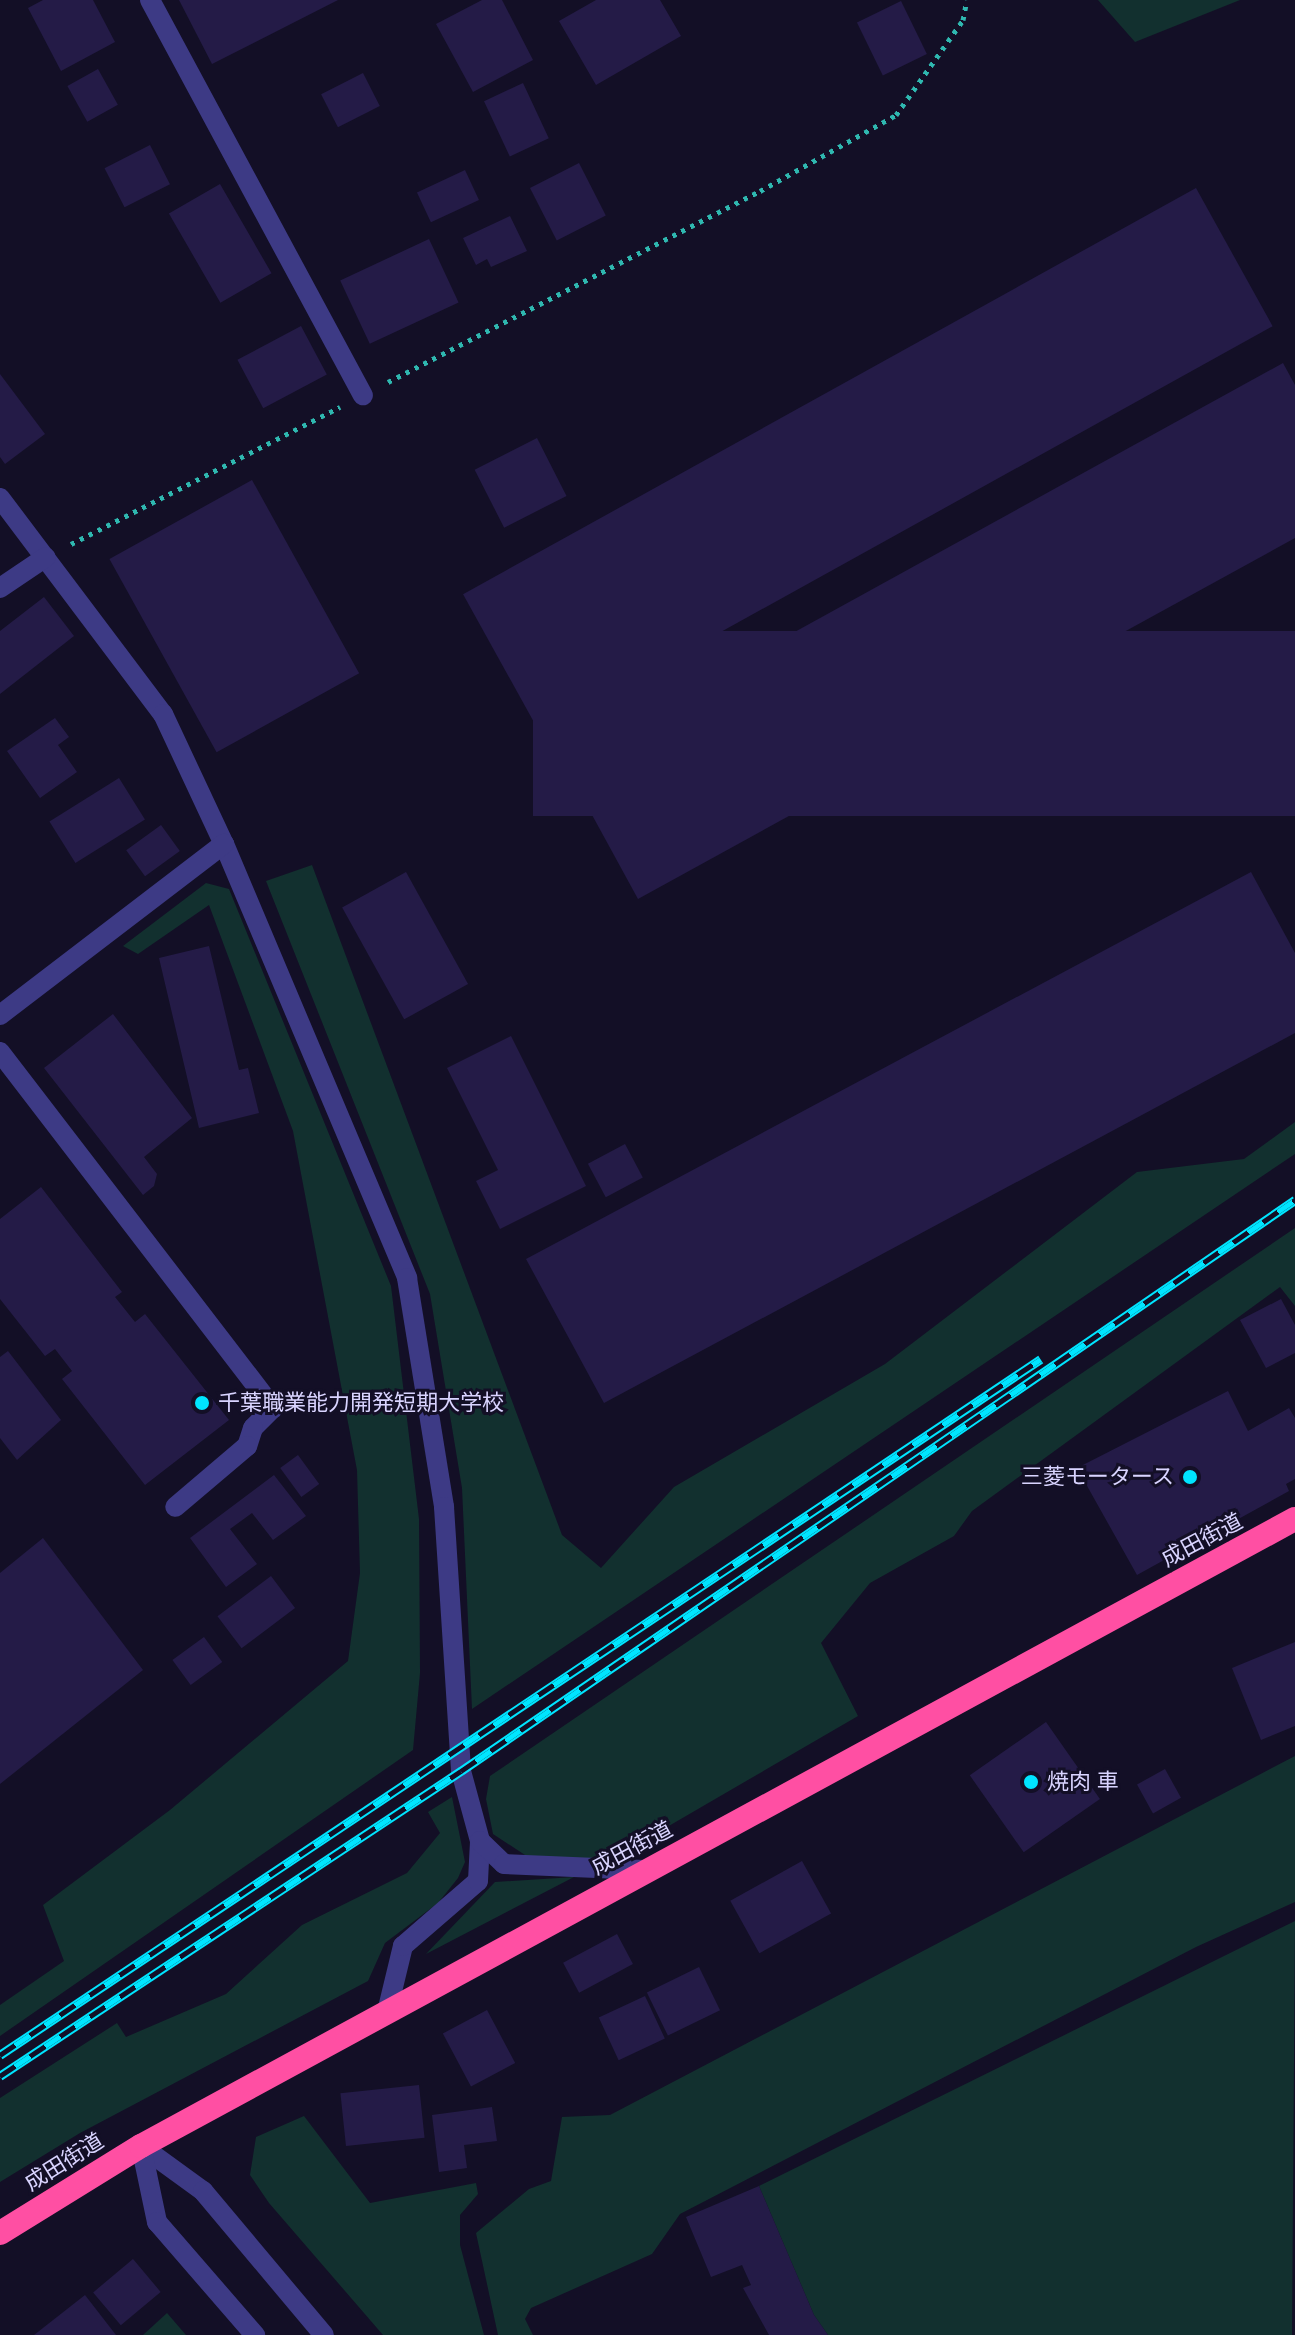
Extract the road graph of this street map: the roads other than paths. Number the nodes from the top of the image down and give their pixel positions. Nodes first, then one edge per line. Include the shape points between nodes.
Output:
1 (150, 0) edge
2 (363, 395) road end
3 (0, 498) edge
4 (46, 557) junction
5 (0, 588) edge
6 (224, 844) junction
7 (0, 1015) edge
8 (0, 1052) edge
9 (175, 1507) dead end
10 (1295, 1519) edge
11 (480, 1841) junction
12 (644, 1870) junction
13 (387, 2012) junction
14 (141, 2146) junction
15 (0, 2233) edge
16 (255, 2335) edge
17 (324, 2335) edge

1 - 2 street
3 - 4 street
4 - 5 street
4 - 6 street via 163,714
6 - 7 street
6 - 11 street via 388,1231 418,1318 444,1507 461,1771
8 - 9 street via 273,1408 253,1428 247,1446
10 - 12 highway, 成田街道
11 - 12 street via 504,1864
11 - 13 street via 478,1881 403,1946
12 - 13 highway, 成田街道
13 - 14 highway, 成田街道
14 - 15 highway, 成田街道
14 - 16 street via 157,2222
14 - 17 street via 203,2191

